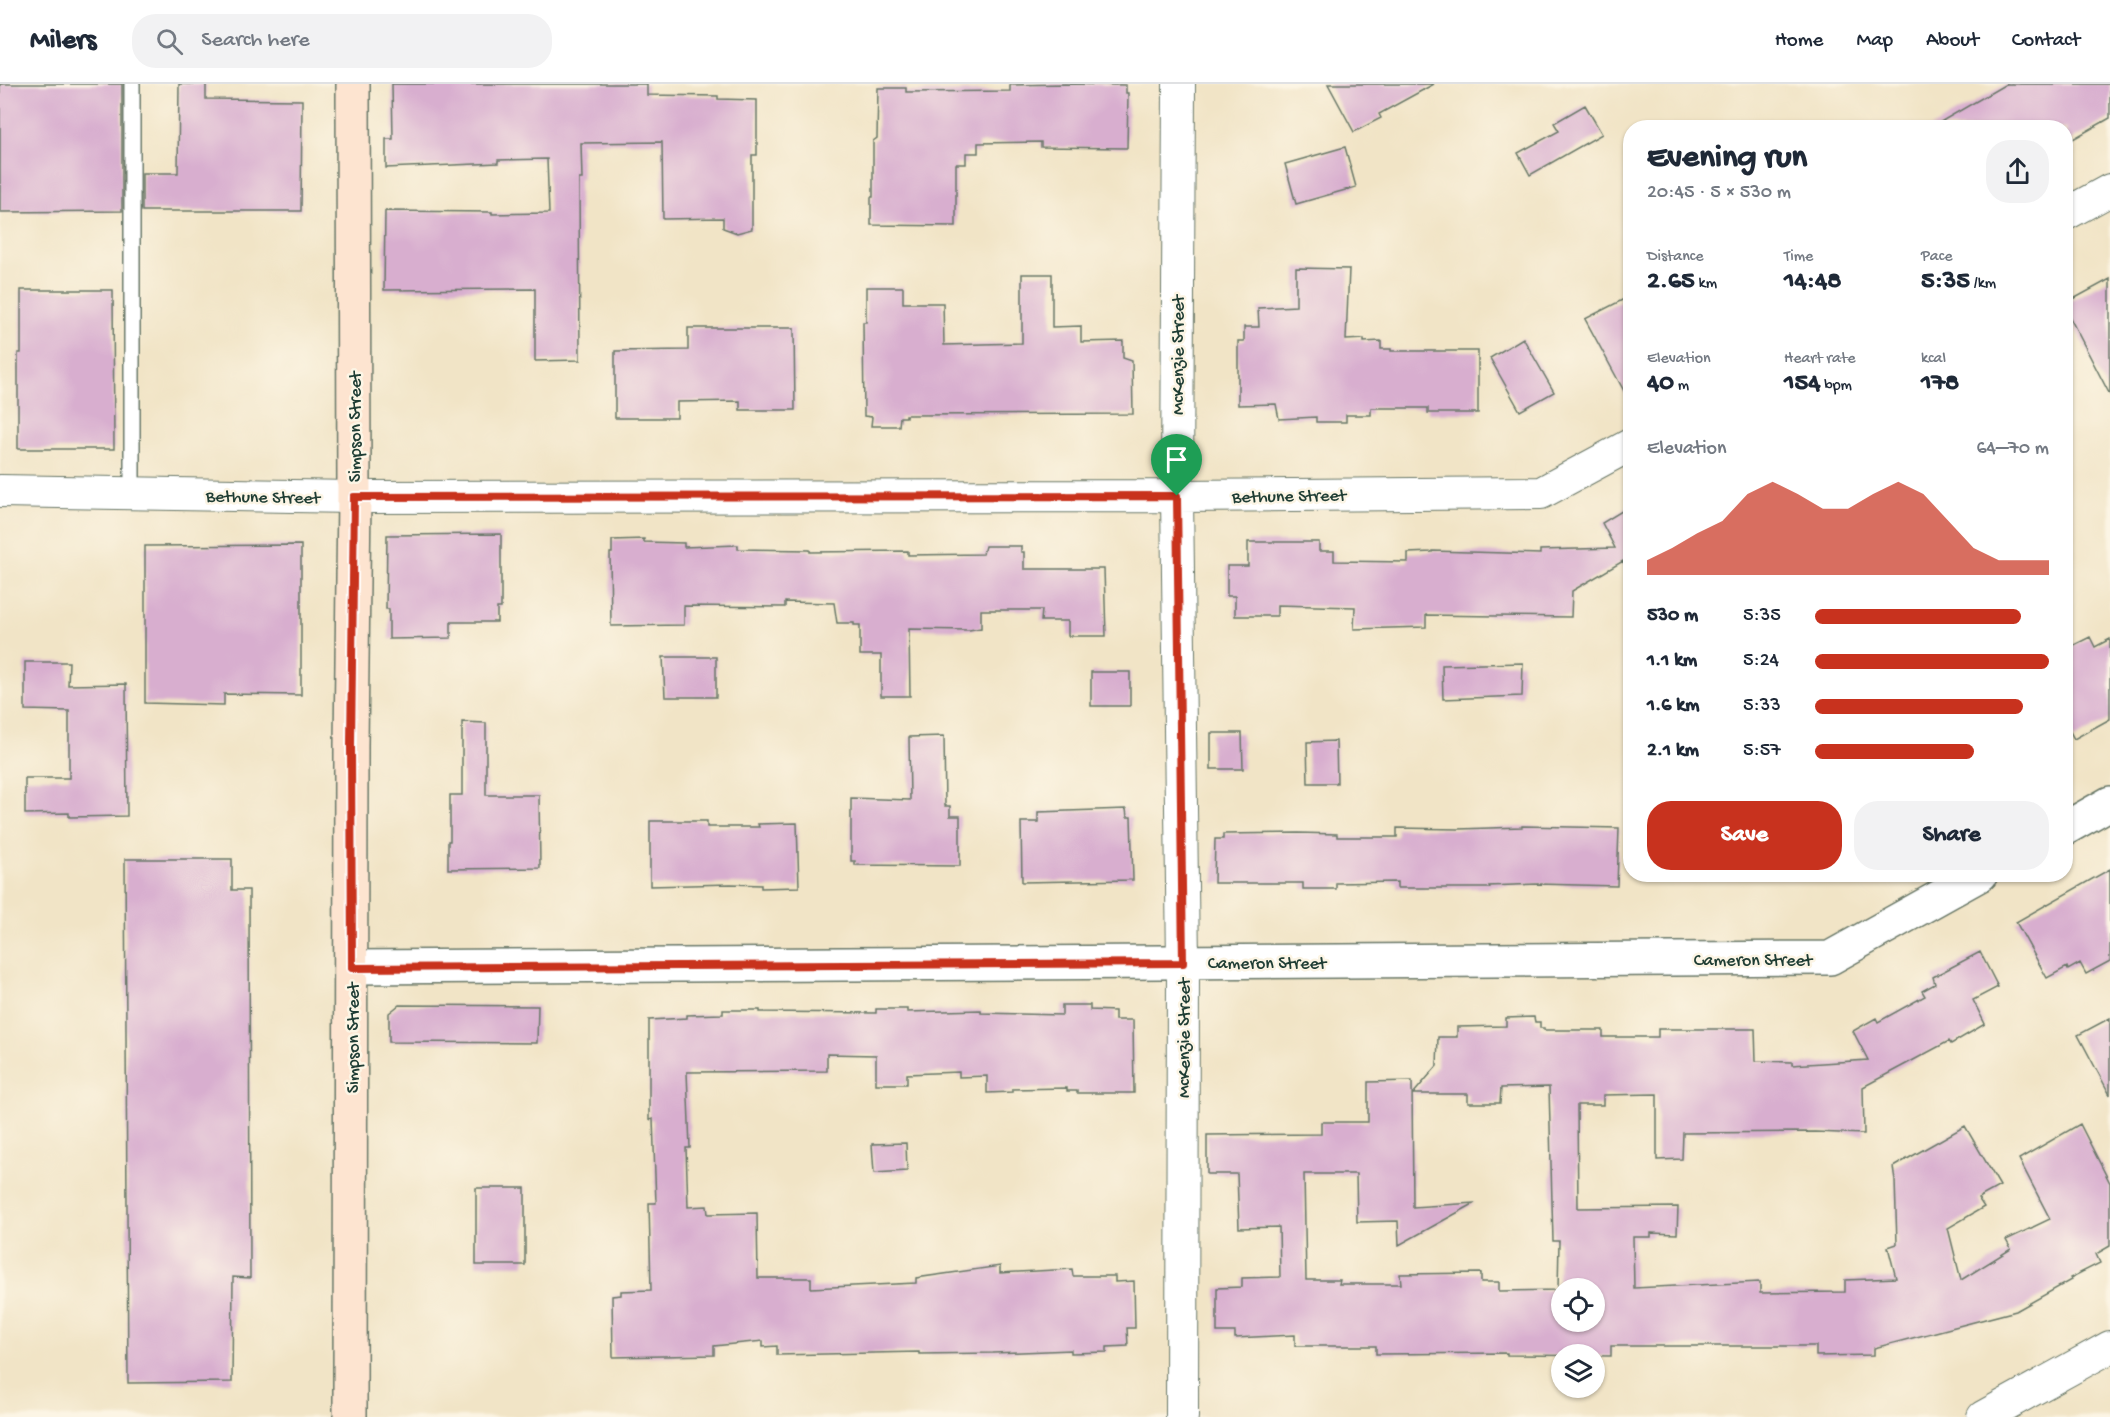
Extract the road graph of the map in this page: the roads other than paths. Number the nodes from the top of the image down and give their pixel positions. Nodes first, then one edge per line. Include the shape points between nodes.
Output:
1 (132, 84) edge
2 (353, 84) edge
3 (1179, 84) edge
4 (2110, 190) edge
5 (2073, 210) edge
6 (1623, 449) edge
7 (0, 491) edge
8 (132, 493) junction
9 (1177, 496) junction
10 (354, 497) junction
11 (2110, 803) edge
12 (2073, 824) edge
13 (1967, 882) edge
14 (1183, 963) junction
15 (352, 968) junction
16 (2110, 1347) edge
17 (350, 1417) edge
18 (1182, 1417) edge
19 (1983, 1417) edge

1 - 8 lane
2 - 10 main road, Simpson Street
3 - 9 street, McKenzie Street
4 - 5 street
6 - 9 street, Bethune Street via 1541,493
7 - 8 street, Bethune Street
8 - 10 street, Bethune Street
9 - 10 street, Bethune Street
9 - 14 street, McKenzie Street
10 - 15 main road, Simpson Street
11 - 12 street
13 - 14 street, Cameron Street via 1830,958
14 - 15 street, Cameron Street
14 - 18 street, McKenzie Street
15 - 17 main road, Simpson Street
16 - 19 street

